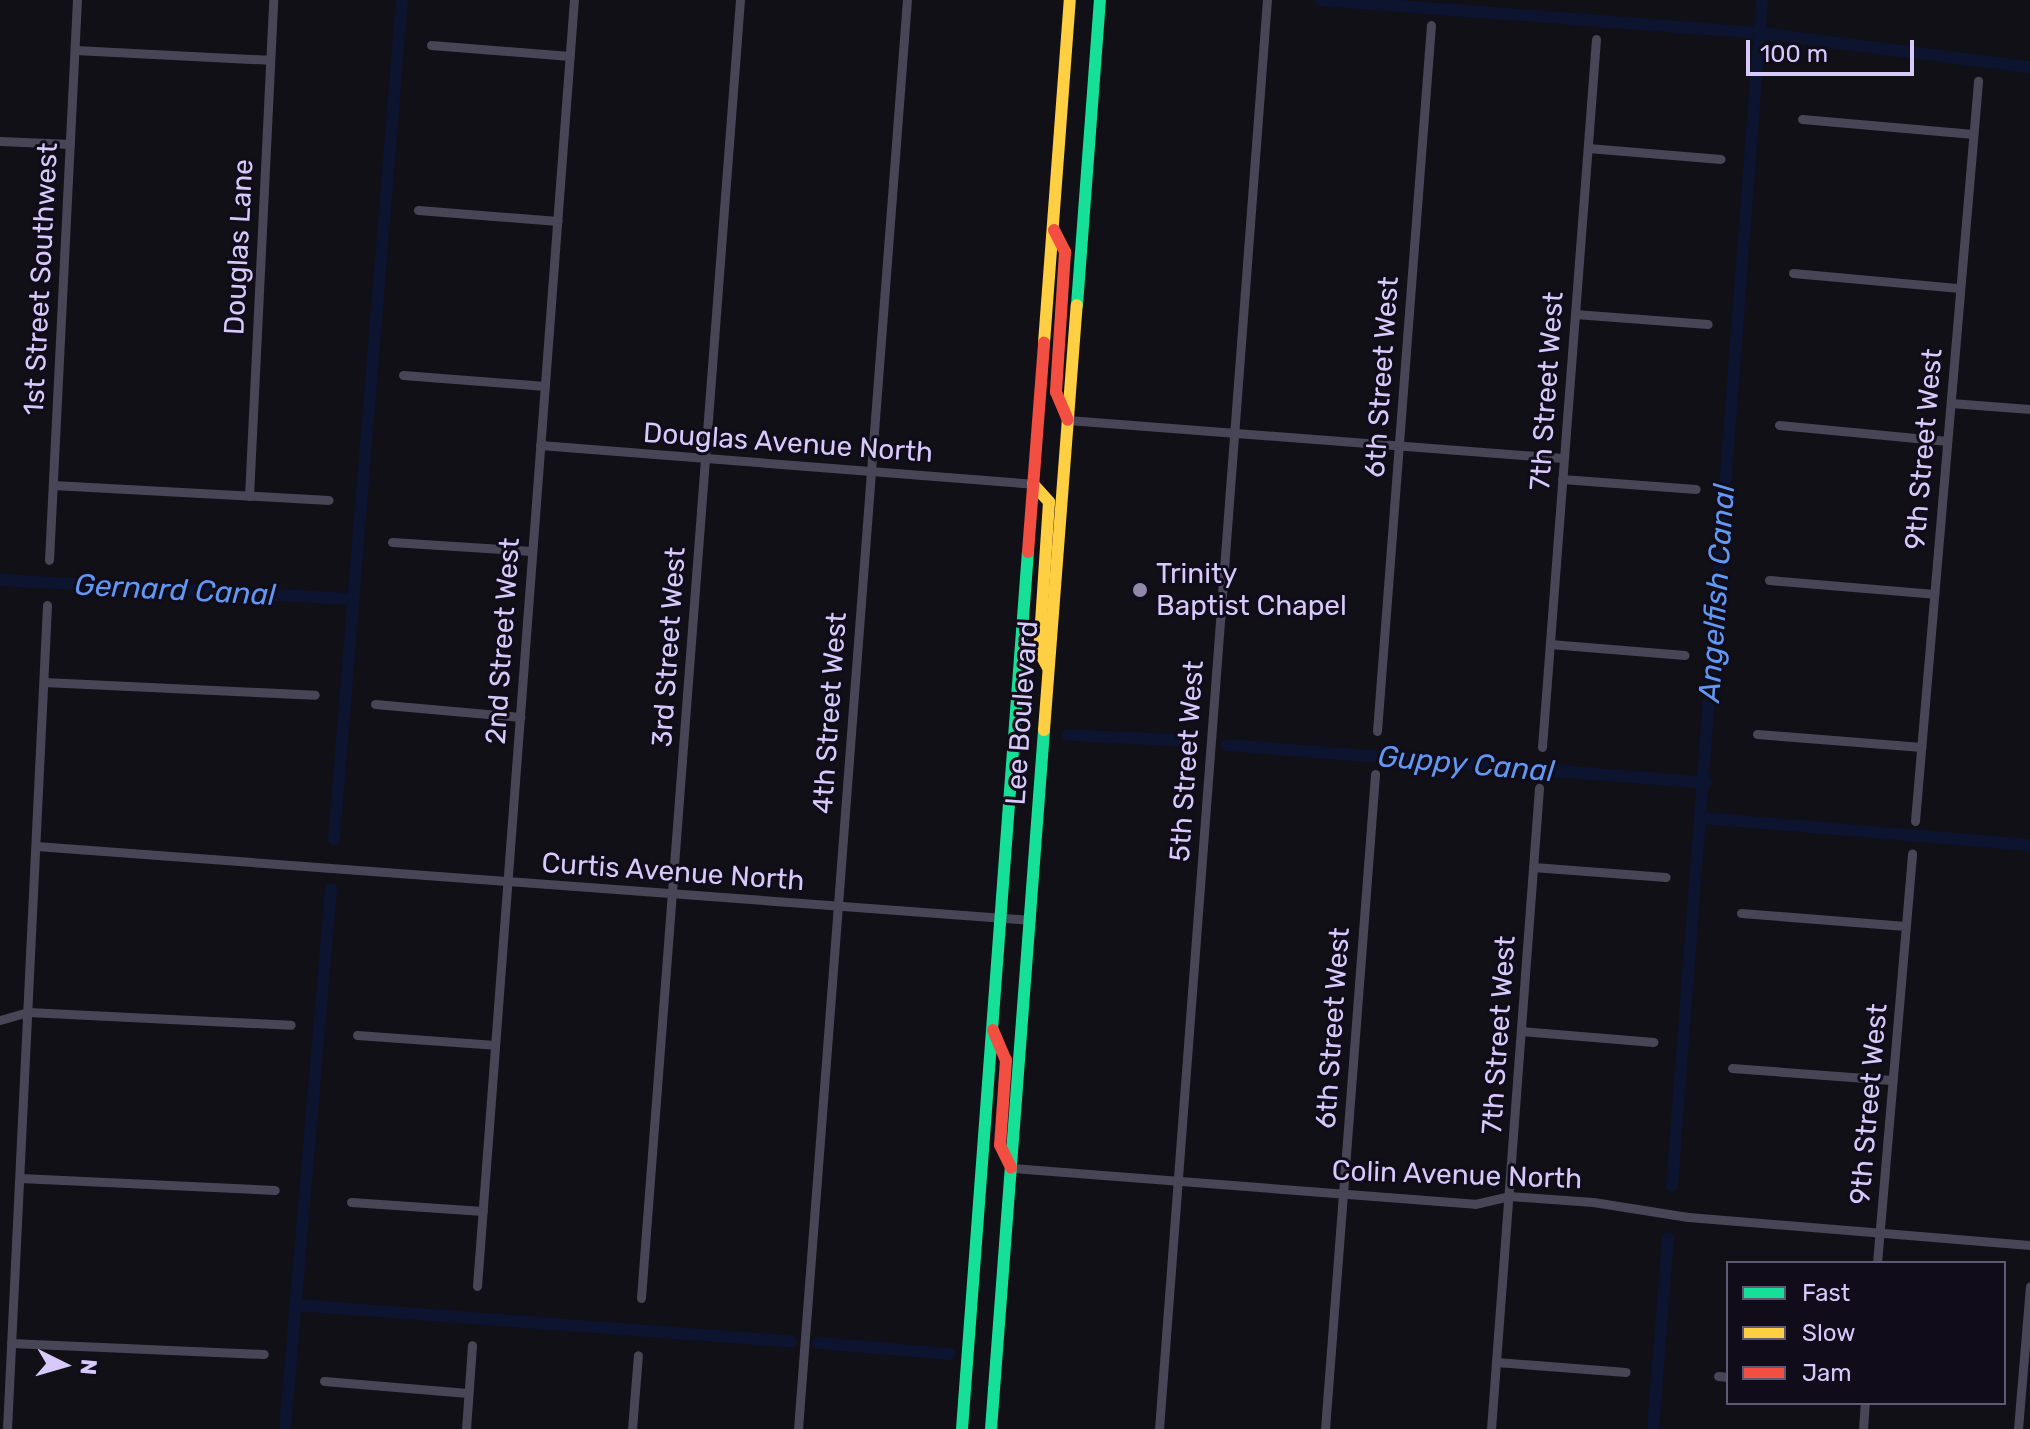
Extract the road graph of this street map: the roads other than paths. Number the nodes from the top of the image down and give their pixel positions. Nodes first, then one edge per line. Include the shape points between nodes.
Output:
1 (77, 0) edge
2 (273, 0) edge
3 (574, 0) edge
4 (740, 0) edge
5 (907, 0) edge
6 (1070, 0) edge
7 (1100, 0) edge
8 (1267, 0) edge
9 (1431, 25) dead end
10 (1596, 39) dead end
11 (431, 45) dead end
12 (75, 50) junction
13 (570, 56) junction
14 (270, 60) junction
15 (1978, 81) dead end
16 (1802, 119) dead end
17 (1973, 134) junction
18 (0, 141) edge
19 (70, 144) junction
20 (1588, 148) junction
21 (1721, 159) dead end
22 (418, 210) dead end
23 (558, 221) junction
24 (1052, 227) junction
25 (1793, 273) dead end
26 (1959, 288) junction
27 (1575, 314) junction
28 (1708, 324) dead end
29 (403, 375) dead end
30 (545, 386) junction
31 (1951, 403) junction
32 (2030, 409) edge
33 (1068, 420) junction
34 (1779, 425) dead end
35 (1234, 433) junction
36 (1947, 441) junction
37 (540, 445) junction
38 (1399, 446) junction
39 (705, 458) junction
40 (1563, 458) junction
41 (870, 471) junction
42 (1562, 479) junction
43 (1033, 484) junction
44 (53, 485) junction
45 (1696, 489) dead end
46 (249, 496) junction
47 (329, 500) dead end
48 (392, 542) dead end
49 (532, 551) junction
50 (49, 560) dead end
51 (1769, 580) dead end
52 (1934, 594) junction
53 (47, 605) dead end
54 (1550, 644) junction
55 (1685, 655) dead end
56 (1049, 671) junction
57 (44, 682) junction
58 (315, 695) dead end
59 (375, 704) dead end
60 (520, 717) junction
61 (1377, 731) dead end
62 (1757, 734) dead end
63 (1542, 747) dead end
64 (1921, 747) junction
65 (1375, 774) dead end
66 (1539, 788) dead end
67 (1915, 821) dead end
68 (36, 846) junction
69 (1912, 853) dead end
70 (1533, 867) junction
71 (1666, 877) dead end
72 (507, 881) junction
73 (672, 894) junction
74 (837, 907) junction
75 (1741, 913) dead end
76 (1000, 918) junction
77 (1031, 920) junction
78 (1905, 926) junction
79 (28, 1012) junction
80 (0, 1020) edge
81 (291, 1025) dead end
82 (992, 1027) junction
83 (1521, 1031) junction
84 (357, 1035) dead end
85 (1654, 1042) dead end
86 (495, 1045) junction
87 (1732, 1068) dead end
88 (1892, 1080) junction
89 (1011, 1168) junction
90 (20, 1178) junction
91 (1178, 1181) junction
92 (275, 1190) dead end
93 (1343, 1194) junction
94 (1509, 1196) junction
95 (351, 1202) dead end
96 (483, 1211) junction
97 (1880, 1232) junction
98 (2030, 1245) edge
99 (1877, 1261) edge
100 (477, 1286) dead end
101 (2030, 1287) edge
102 (641, 1298) dead end
103 (11, 1343) junction
104 (472, 1345) dead end
105 (264, 1354) dead end
106 (638, 1355) dead end
107 (1496, 1362) junction
108 (1626, 1372) dead end
109 (324, 1381) dead end
110 (468, 1393) junction
111 (1865, 1405) edge
112 (7, 1429) edge
113 (466, 1429) edge
114 (632, 1429) edge
115 (798, 1429) edge
116 (962, 1429) edge
117 (991, 1429) edge
118 (1159, 1429) edge
119 (1325, 1429) edge
120 (1491, 1429) edge
121 (1863, 1429) edge
122 (2018, 1429) edge

1 - 12 street, 1st Street Southwest
2 - 14 street, Douglas Lane
3 - 13 street, 2nd Street West
4 - 39 street, 3rd Street West
5 - 41 street, 4th Street West
6 - 24 main road, Lee Boulevard
7 - 33 main road, Lee Boulevard
8 - 35 street, 5th Street West
9 - 38 street, 6th Street West
10 - 20 street, 7th Street West
11 - 13 street
12 - 14 street
12 - 19 street, 1st Street Southwest
13 - 23 street, 2nd Street West
14 - 46 street, Douglas Lane
15 - 17 street, 9th Street West
16 - 17 street
17 - 26 street, 9th Street West
18 - 19 street
19 - 44 street, 1st Street Southwest
20 - 21 street
20 - 27 street, 7th Street West
22 - 23 street
23 - 30 street, 2nd Street West
24 - 33 main road via 1065,252 1056,392
24 - 43 main road, Lee Boulevard
25 - 26 street
26 - 31 street, 9th Street West
27 - 28 street
27 - 40 street, 7th Street West
29 - 30 street
30 - 37 street, 2nd Street West
31 - 32 street
31 - 36 street, 9th Street West
33 - 35 street
33 - 56 main road, Lee Boulevard
34 - 36 street
35 - 38 street
35 - 91 street, 5th Street West
36 - 52 street, 9th Street West
37 - 39 street, Douglas Avenue North
37 - 49 street, 2nd Street West
38 - 40 street
38 - 61 street, 6th Street West
39 - 41 street, Douglas Avenue North
39 - 73 street, 3rd Street West
40 - 42 street, 7th Street West
41 - 43 street, Douglas Avenue North
41 - 74 street, 4th Street West
42 - 45 street
42 - 54 street, 7th Street West
43 - 56 main road via 1049,502 1039,651
43 - 76 main road, Lee Boulevard
44 - 46 street
44 - 50 street, 1st Street Southwest
46 - 47 street
48 - 49 street
49 - 60 street, 2nd Street West
51 - 52 street
52 - 64 street, 9th Street West
53 - 57 street
54 - 55 street
54 - 63 street, 7th Street West
56 - 77 main road, Lee Boulevard
57 - 58 street
57 - 68 street
59 - 60 street
60 - 72 street, 2nd Street West
62 - 64 street
64 - 67 street, 9th Street West
65 - 93 street, 6th Street West
66 - 70 street, 7th Street West
68 - 72 street, Curtis Avenue North
68 - 79 street
69 - 78 street, 9th Street West
70 - 71 street
70 - 83 street, 7th Street West
72 - 73 street, Curtis Avenue North
72 - 86 street, 2nd Street West
73 - 74 street, Curtis Avenue North
73 - 102 street, 3rd Street West
74 - 76 street, Curtis Avenue North
74 - 115 street, 4th Street West
75 - 78 street
76 - 77 street, Curtis Avenue North
76 - 82 main road, Lee Boulevard
77 - 89 main road, Lee Boulevard
78 - 88 street, 9th Street West
79 - 80 street
79 - 81 street
79 - 90 street
82 - 89 main road via 1006,1060 1000,1145
82 - 116 main road, Lee Boulevard
83 - 85 street
83 - 94 street, 7th Street West
84 - 86 street
86 - 96 street, 2nd Street West
87 - 88 street
88 - 97 street, 9th Street West
89 - 91 street, Colin Avenue North
89 - 117 main road, Lee Boulevard
90 - 92 street
90 - 103 street
91 - 93 street, Colin Avenue North
91 - 118 street, 5th Street West
93 - 94 street, Colin Avenue North via 1475,1204
93 - 119 street, 6th Street West
94 - 97 street, Colin Avenue North
94 - 107 street, 7th Street West
95 - 96 street
96 - 100 street, 2nd Street West
97 - 98 street, Colin Avenue North
97 - 99 street, 9th Street West
101 - 122 street
103 - 105 street
103 - 112 street
104 - 110 street
106 - 114 street
107 - 108 street
107 - 120 street, 7th Street West
109 - 110 street
110 - 113 street
111 - 121 street

